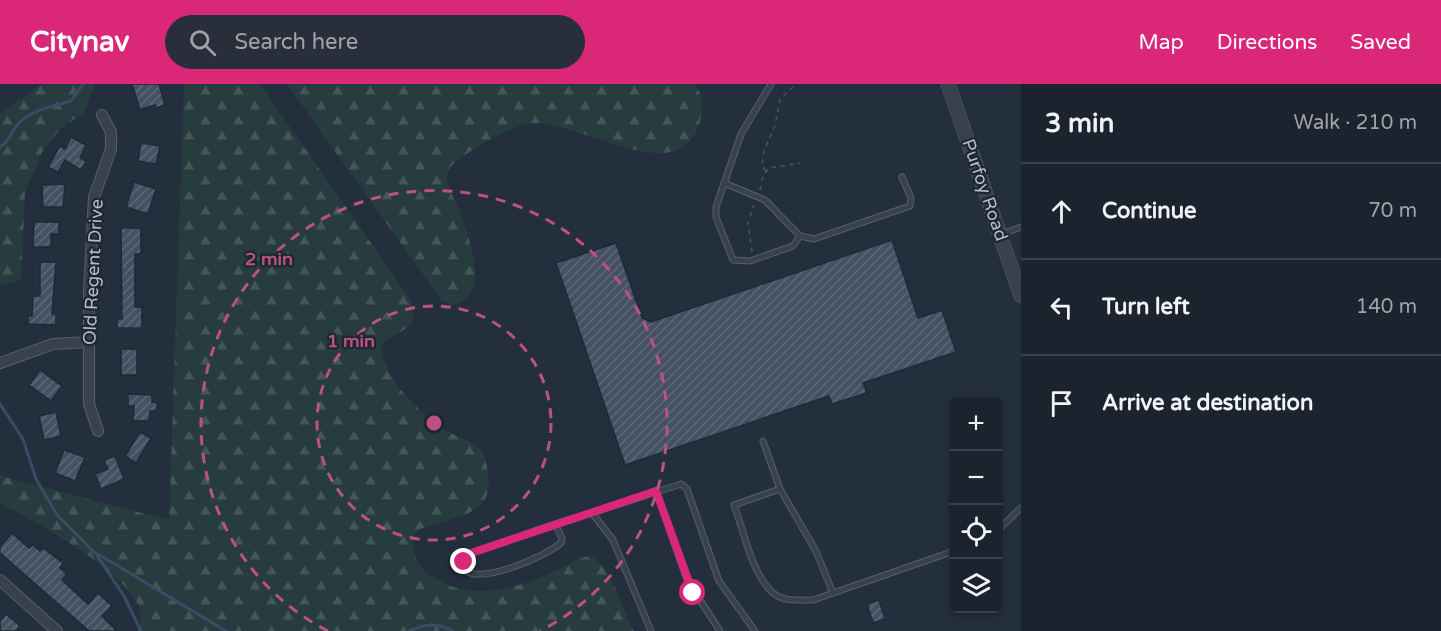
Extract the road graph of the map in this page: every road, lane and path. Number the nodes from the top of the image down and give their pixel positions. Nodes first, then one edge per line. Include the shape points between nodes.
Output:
1 (771, 84) edge
2 (948, 84) edge
3 (793, 87) dead end
4 (102, 116) dead end
5 (800, 163) dead end
6 (766, 171) junction
7 (902, 177) dead end
8 (724, 183) junction
9 (760, 191) dead end
10 (755, 201) dead end
11 (1021, 227) edge
12 (1000, 235) junction
13 (800, 236) junction
14 (753, 254) dead end
15 (1021, 296) edge
16 (89, 342) junction
17 (0, 363) edge
18 (98, 431) dead end
19 (763, 441) dead end
20 (780, 489) junction
21 (656, 491) junction
22 (1021, 508) edge
23 (592, 513) junction
24 (555, 524) junction
25 (1003, 526) edge
26 (949, 553) edge
27 (0, 580) edge
28 (833, 593) junction
29 (57, 631) edge
30 (651, 631) edge
31 (720, 631) edge
32 (755, 631) edge

1 - 8 lane via 741,134
2 - 12 street, Purfoy Road
3 - 6 path via 784,92 778,103 774,132 762,157
4 - 16 street, Old Regent Drive via 111,132 111,148 94,197
5 - 6 path via 773,166
6 - 9 path
7 - 13 lane via 911,198 910,207 814,239
8 - 13 lane via 765,200
8 - 13 lane via 716,217 733,260 750,261 793,246
10 - 14 path via 748,223
11 - 12 lane
12 - 15 street, Purfoy Road
16 - 17 street via 53,344
16 - 18 street, Old Regent Drive via 89,405
19 - 20 lane
20 - 28 lane via 816,551
20 - 28 lane via 734,505 759,572 773,593 790,600 813,600
21 - 23 lane
21 - 31 lane via 689,586
21 - 32 lane via 677,484 685,486 719,581
22 - 25 lane
23 - 24 lane
23 - 30 lane via 614,540
24 - 24 lane via 468,554 465,570 472,574 498,571 544,554 561,543
26 - 28 lane
27 - 29 street

